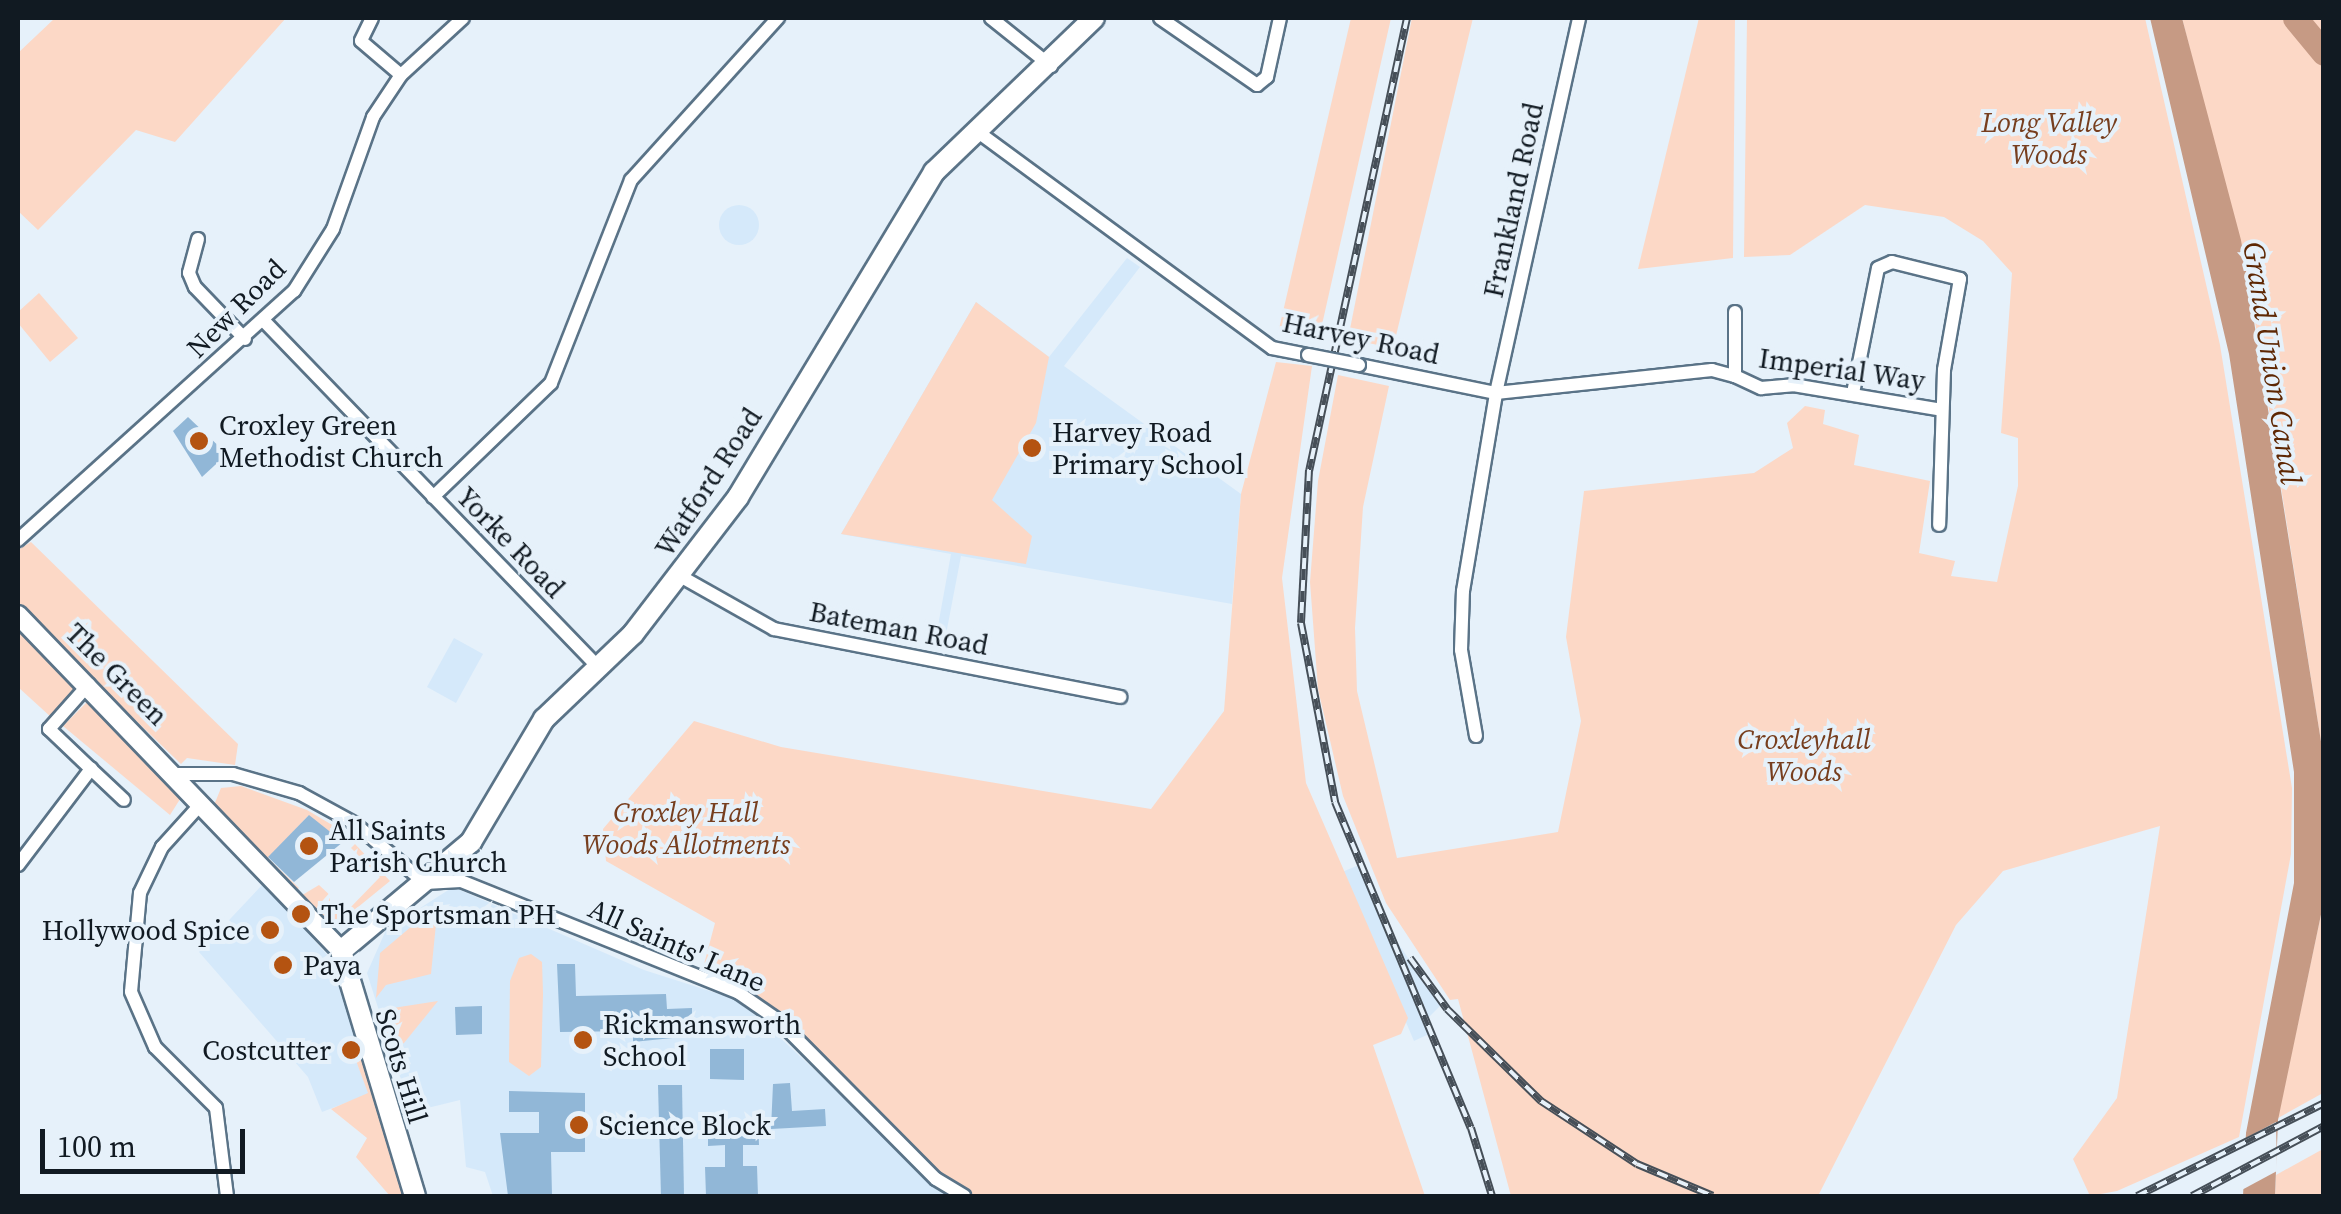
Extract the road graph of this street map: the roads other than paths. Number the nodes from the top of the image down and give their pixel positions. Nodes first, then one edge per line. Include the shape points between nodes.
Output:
1 (372, 18) edge
2 (462, 18) edge
3 (778, 18) edge
4 (991, 18) edge
5 (1094, 18) edge
6 (1160, 18) edge
7 (1280, 18) edge
8 (1579, 18) edge
9 (1052, 66) junction
10 (401, 76) junction
11 (978, 132) junction
12 (198, 239) dead end
13 (1735, 312) dead end
14 (264, 321) junction
15 (245, 339) junction
16 (1735, 376) junction
17 (1496, 393) junction
18 (1853, 393) junction
19 (1942, 410) junction
20 (433, 497) junction
21 (1939, 525) dead end
22 (18, 540) edge
23 (680, 576) junction
24 (18, 615) edge
25 (598, 667) junction
26 (89, 684) junction
27 (1120, 697) dead end
28 (1476, 736) dead end
29 (91, 769) junction
30 (177, 774) junction
31 (124, 800) dead end
32 (200, 806) junction
33 (18, 865) edge
34 (425, 882) junction
35 (341, 951) junction
36 (227, 1196) edge
37 (415, 1196) edge
38 (964, 1196) edge

1 - 10 street via 361,41
2 - 10 street, New Road
3 - 20 street via 631,180 551,382
4 - 9 street
5 - 9 main road, Watford Road
6 - 7 street via 1258,84 1267,77
8 - 17 street, Frankland Road
9 - 11 main road, Watford Road
10 - 14 street, New Road via 357,151 328,239
11 - 17 street, Harvey Road, bridge via 1272,348
11 - 23 main road, Watford Road via 922,190 738,497
12 - 15 street via 190,273 195,287
13 - 16 street
14 - 15 street, New Road
14 - 20 street, Yorke Road
15 - 22 street, New Road
16 - 17 street, Harvey Road via 1712,370
16 - 18 street, Imperial Way via 1761,388
17 - 28 street, Frankland Road via 1462,591 1461,650
18 - 19 street, Imperial Way
18 - 19 street via 1878,268 1898,262 1953,274 1963,285
19 - 21 street
20 - 25 street, Yorke Road
23 - 25 main road, Watford Road
23 - 27 street, Bateman Road via 774,630
24 - 26 street, The Green
25 - 34 main road, Watford Road via 512,763 472,842
26 - 29 street via 49,729
26 - 30 street, The Green
29 - 31 street
29 - 33 street
30 - 32 street, The Green
30 - 34 street via 234,774 299,792 354,823
32 - 35 street, The Green
32 - 36 street via 162,847 140,892 131,992 139,1025 216,1108
34 - 35 main road, Watford Road
34 - 38 street, All Saints' Lane via 461,881 739,992 778,1020 936,1179
35 - 37 main road, Scots Hill

